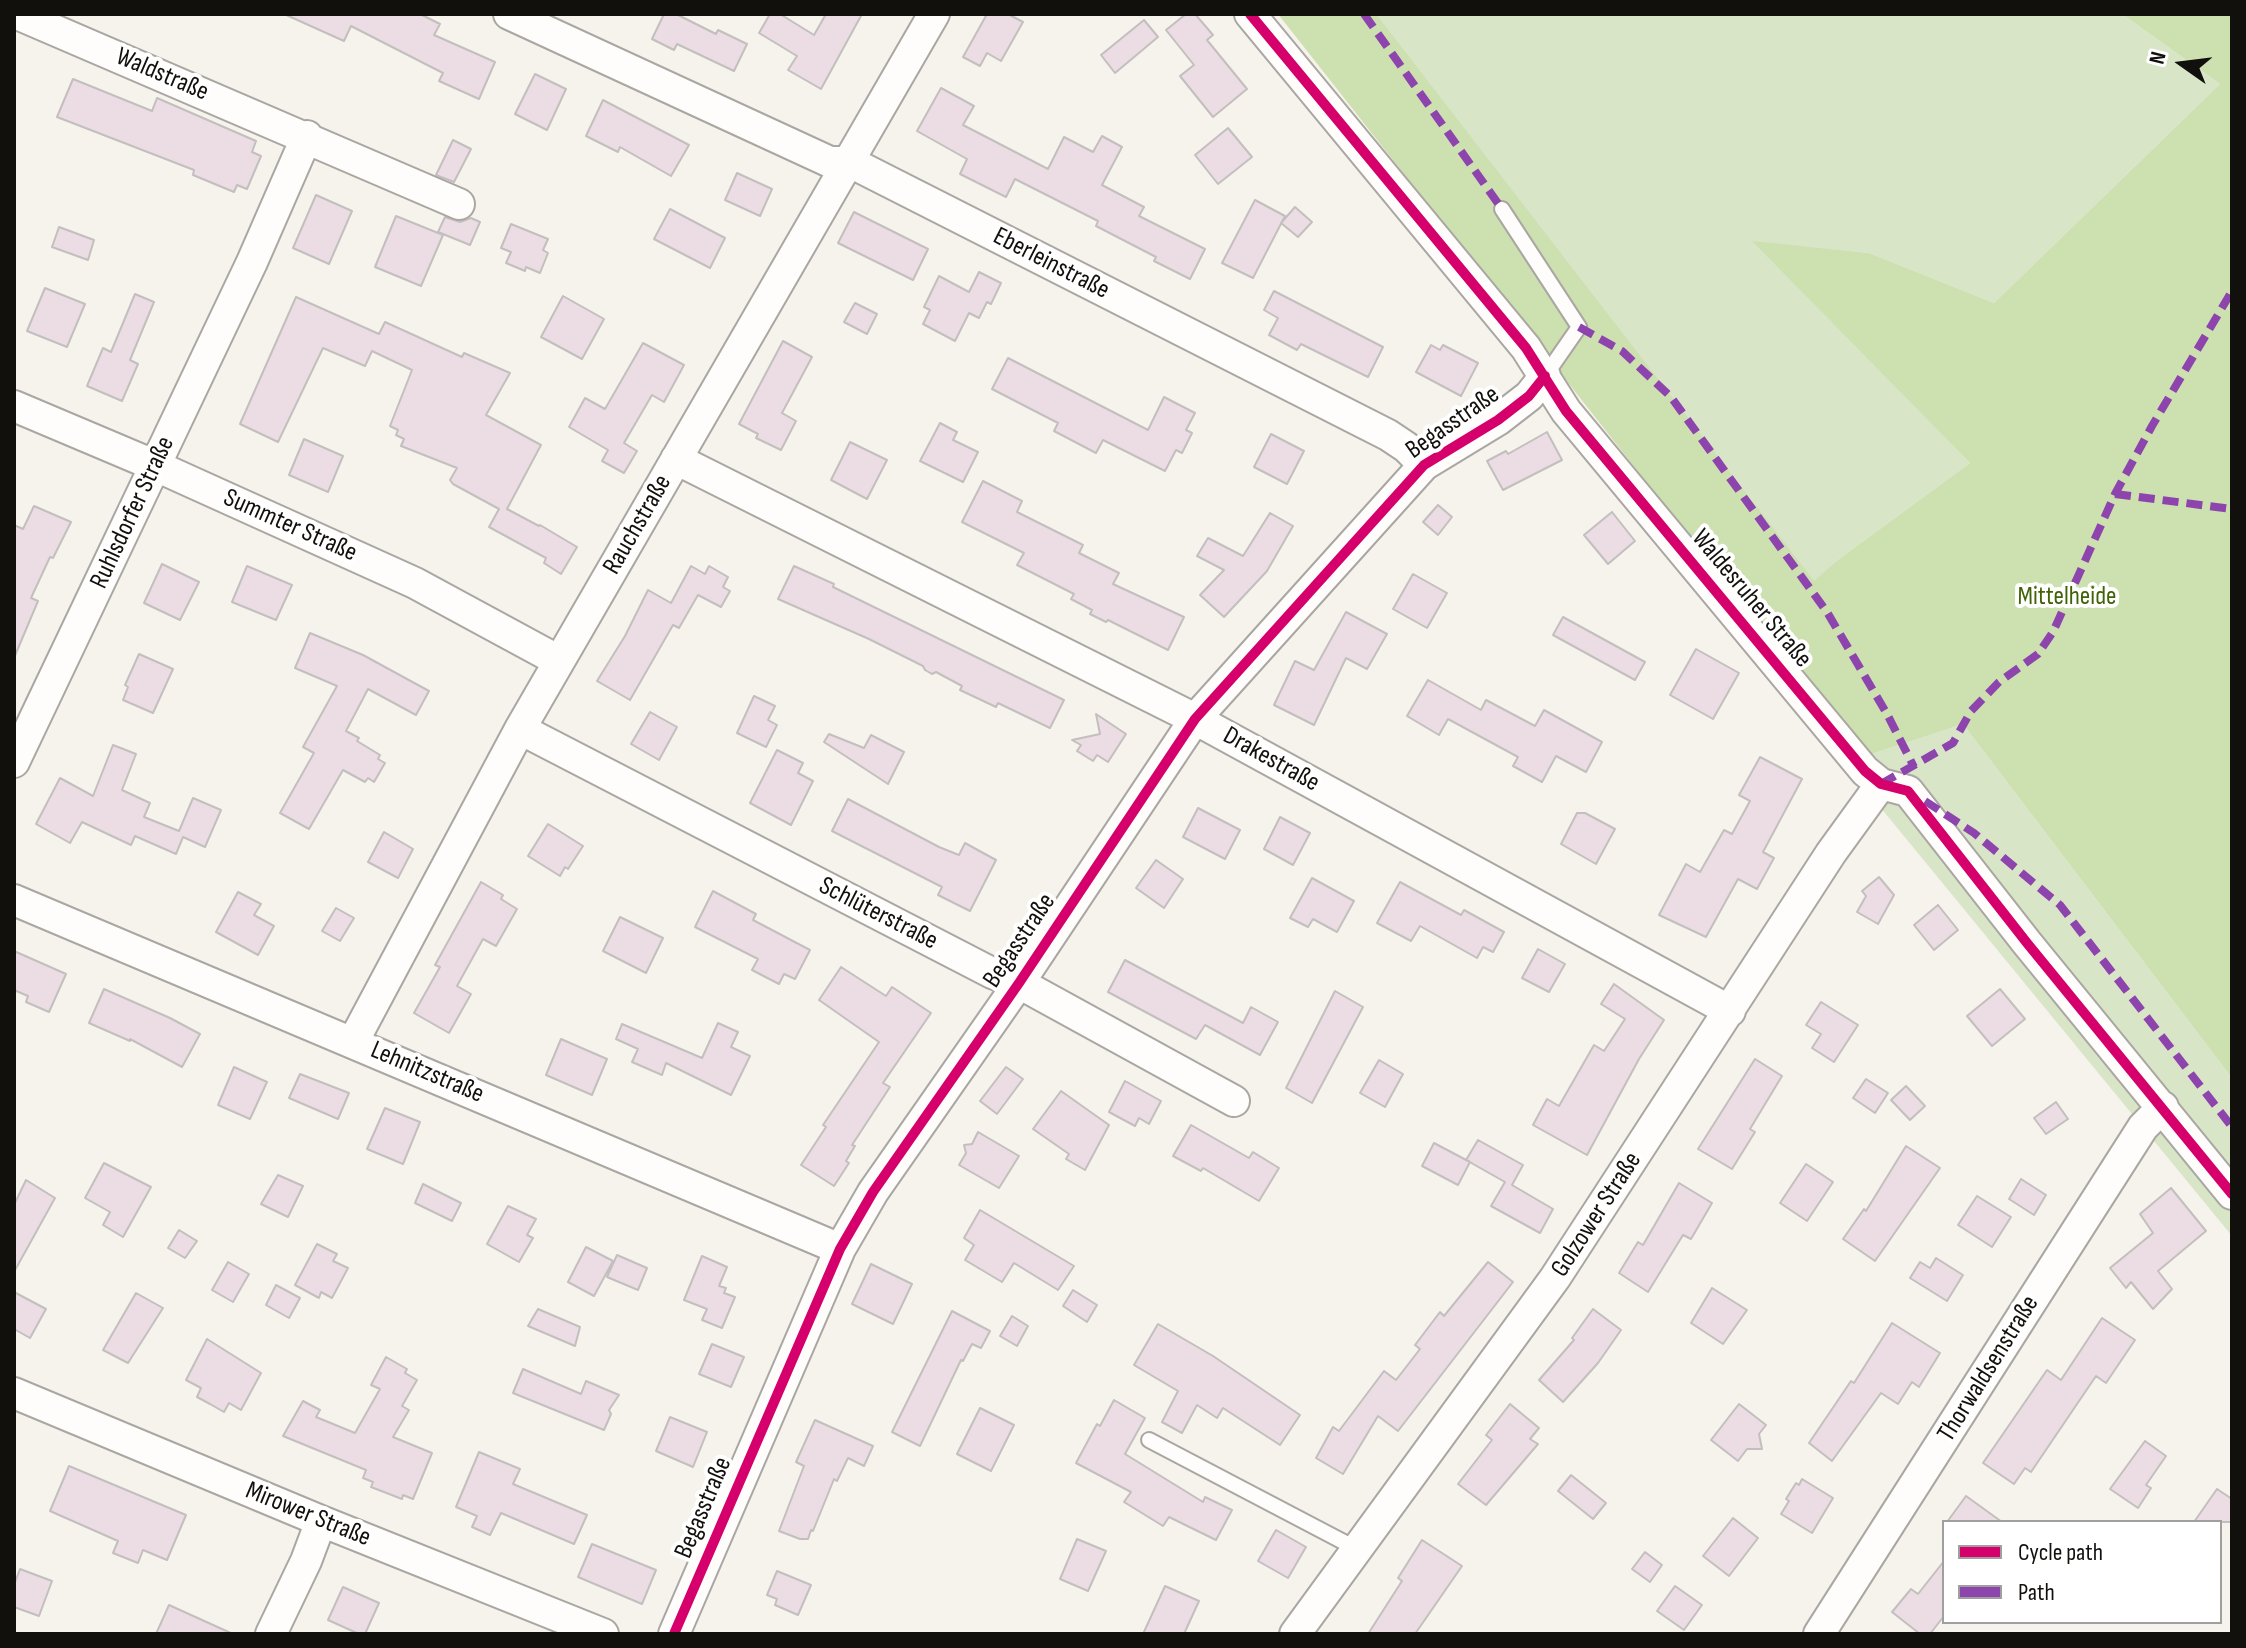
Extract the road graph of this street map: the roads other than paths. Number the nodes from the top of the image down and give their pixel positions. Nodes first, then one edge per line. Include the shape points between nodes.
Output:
1 (17, 14) edge
2 (509, 14) edge
3 (934, 14) edge
4 (1250, 14) edge
5 (307, 136) junction
6 (850, 162) junction
7 (459, 204) dead end
8 (1502, 209) dead end
9 (1545, 376) junction
10 (14, 406) edge
11 (676, 459) junction
12 (1424, 465) junction
13 (156, 466) junction
14 (559, 661) junction
15 (1195, 719) junction
16 (520, 729) junction
17 (14, 762) edge
18 (1881, 784) junction
19 (14, 900) edge
20 (1019, 983) junction
21 (1730, 1011) junction
22 (353, 1042) junction
23 (1234, 1101) dead end
24 (2163, 1107) junction
25 (2232, 1194) edge
26 (840, 1249) junction
27 (14, 1393) edge
28 (1149, 1440) dead end
29 (321, 1521) junction
30 (1357, 1549) junction
31 (271, 1634) edge
32 (603, 1634) edge
33 (674, 1634) edge
34 (1295, 1634) edge
35 (1819, 1634) edge

1 - 5 street, Waldstraße
2 - 6 street, Eberleinstraße via 830,162
3 - 6 street, Rauchstraße
4 - 9 street, Waldesruher Straße
5 - 7 street, Waldstraße
5 - 13 street, Ruhlsdorfer Straße
6 - 11 street, Rauchstraße
6 - 12 street, Eberleinstraße via 1388,435
8 - 9 lane via 1579,327
9 - 12 street, Begasstraße via 1498,420
9 - 18 street, Waldesruher Straße via 1576,423
10 - 13 street, Summter Straße
11 - 14 street, Rauchstraße
11 - 15 street, Drakestraße
12 - 15 street, Begasstraße
13 - 14 street, Summter Straße via 415,583
13 - 17 street, Ruhlsdorfer Straße
14 - 16 street, Rauchstraße
15 - 20 street, Begasstraße
15 - 21 street, Drakestraße
16 - 20 street, Schlüterstraße
16 - 22 street, Rauchstraße
18 - 21 street, Golzower Straße
18 - 24 street, Waldesruher Straße via 1908,791
19 - 22 street, Lehnitzstraße
20 - 23 street, Schlüterstraße
20 - 26 street, Begasstraße via 873,1192
21 - 30 street, Golzower Straße via 1555,1278
22 - 26 street, Lehnitzstraße
24 - 25 street, Waldesruher Straße
24 - 35 street, Thorwaldsenstraße via 2143,1127
26 - 33 street, Begasstraße
27 - 29 street, Mirower Straße
28 - 30 lane
29 - 31 street
29 - 32 street, Mirower Straße
30 - 34 street, Golzower Straße

